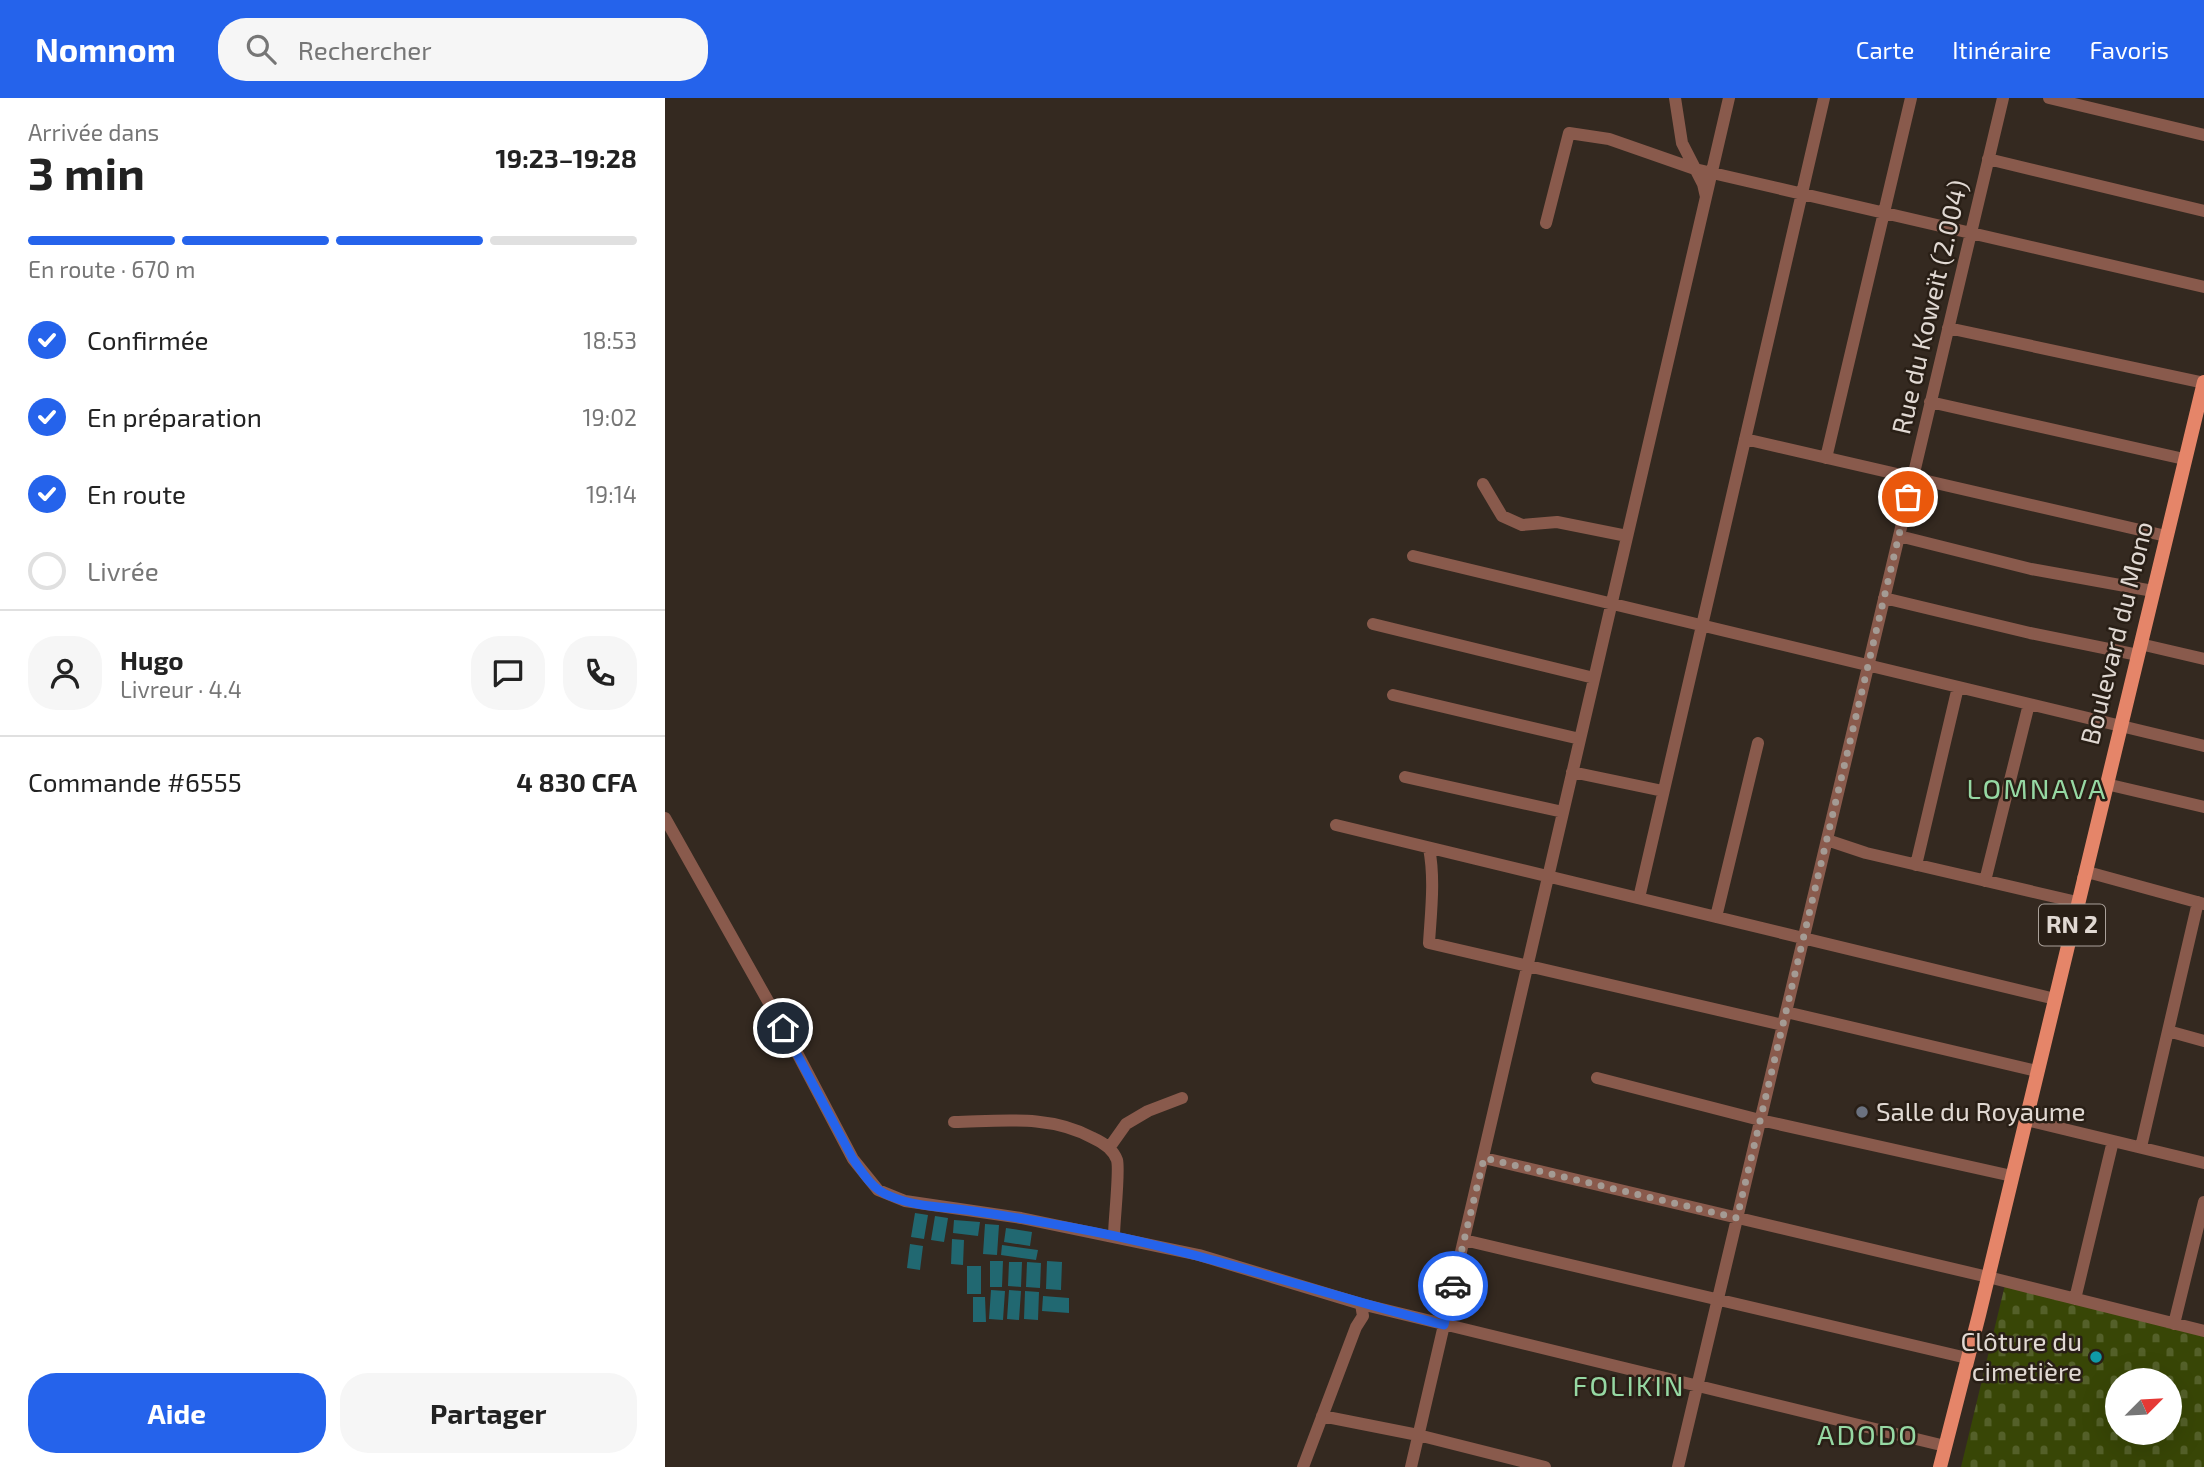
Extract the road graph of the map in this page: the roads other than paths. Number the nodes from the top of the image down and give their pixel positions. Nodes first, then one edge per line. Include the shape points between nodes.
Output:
1 (1675, 98) edge
2 (1729, 98) edge
3 (1824, 98) edge
4 (1911, 98) edge
5 (2003, 98) edge
6 (2049, 98) edge
7 (2204, 135) edge
8 (1988, 159) junction
9 (1695, 169) junction
10 (1712, 172) junction
11 (1802, 192) junction
12 (1706, 198) junction
13 (2204, 211) edge
14 (1884, 212) junction
15 (1546, 223) dead end
16 (1971, 233) junction
17 (2204, 287) edge
18 (1948, 328) junction
19 (2204, 382) edge
20 (1930, 402) junction
21 (2204, 404) edge
22 (1745, 439) junction
23 (1826, 458) junction
24 (2184, 459) junction
25 (1913, 478) junction
26 (1483, 484) dead end
27 (1627, 536) junction
28 (1899, 536) junction
29 (2166, 536) junction
30 (1413, 556) dead end
31 (2153, 591) junction
32 (1884, 598) junction
33 (1612, 604) junction
34 (1373, 624) dead end
35 (1702, 625) junction
36 (2141, 648) junction
37 (2204, 659) edge
38 (1868, 665) junction
39 (1594, 678) junction
40 (1958, 687) junction
41 (1393, 695) dead end
42 (2029, 704) junction
43 (2123, 727) junction
44 (1580, 739) junction
45 (1758, 743) dead end
46 (2204, 746) edge
47 (1572, 772) junction
48 (1405, 776) dead end
49 (2109, 785) junction
50 (1664, 791) junction
51 (2204, 807) edge
52 (1563, 812) junction
53 (665, 818) edge
54 (1336, 825) dead end
55 (1827, 840) junction
56 (1429, 848) junction
57 (1916, 865) junction
58 (1548, 876) junction
59 (2087, 876) junction
60 (1985, 881) junction
61 (1639, 898) junction
62 (2077, 902) junction
63 (2201, 903) edge
64 (1716, 917) junction
65 (1804, 938) junction
66 (1528, 964) junction
67 (2055, 999) junction
68 (1785, 1018) junction
69 (2168, 1031) junction
70 (2204, 1041) edge
71 (2038, 1071) junction
72 (1597, 1078) dead end
73 (1182, 1098) dead end
74 (1760, 1120) junction
75 (2028, 1120) junction
76 (954, 1122) dead end
77 (2113, 1141) junction
78 (2141, 1147) junction
79 (1109, 1148) junction
80 (1484, 1158) junction
81 (2204, 1163) edge
82 (2012, 1176) junction
83 (2204, 1202) edge
84 (1737, 1218) junction
85 (1114, 1236) junction
86 (1464, 1240) junction
87 (1991, 1278) junction
88 (2075, 1299) junction
89 (1718, 1300) junction
90 (1361, 1304) junction
91 (2174, 1324) junction
92 (1444, 1325) junction
93 (2204, 1331) edge
94 (1967, 1358) junction
95 (1697, 1387) junction
96 (1322, 1416) junction
97 (1418, 1435) junction
98 (1945, 1446) junction
99 (1303, 1467) edge
100 (1411, 1467) edge
101 (1545, 1467) edge
102 (1678, 1467) edge
103 (1940, 1467) edge
104 (1946, 1467) edge

1 - 9 street via 1682,143
2 - 10 street
3 - 11 street
4 - 14 street
5 - 8 street, Rue du Koweït (2.004)
6 - 7 street
8 - 13 street
8 - 16 street, Rue du Koweït (2.004)
9 - 10 street
9 - 12 street
9 - 15 street via 1609,139 1569,133
10 - 11 street
10 - 12 street
11 - 14 street
11 - 22 street
12 - 27 street
14 - 16 street
14 - 23 street
16 - 17 street
16 - 18 street, Rue du Koweït (2.004)
18 - 19 street
18 - 20 street, Rue du Koweït (2.004)
19 - 24 main road, Boulevard du Mono / RN 2
20 - 24 street
20 - 25 street, Rue du Koweït (2.004)
21 - 36 main road, Boulevard du Mono / RN 2
22 - 23 street
22 - 35 street
23 - 25 street
24 - 29 main road, Boulevard du Mono / RN 2
25 - 28 street, Rue du Koweït (2.004)
25 - 29 street
26 - 27 street via 1502,516 1523,525 1559,522
27 - 33 street
28 - 31 street via 2031,569
28 - 32 street, Rue du Koweït (2.004)
29 - 31 main road, Boulevard du Mono / RN 2
30 - 33 street
31 - 36 main road, Boulevard du Mono / RN 2
32 - 36 street via 2030,633
32 - 38 street, Rue du Koweït (2.004)
33 - 35 street
33 - 39 street
34 - 39 street
35 - 38 street
35 - 50 street
36 - 37 street
36 - 43 main road, Boulevard du Mono / RN 2
38 - 40 street
38 - 55 street, Rue du Koweït (2.004)
39 - 44 street
40 - 42 street
40 - 57 street
41 - 44 street
42 - 43 street
42 - 60 street
43 - 46 street
43 - 49 main road, Boulevard du Mono / RN 2
44 - 47 street
45 - 64 street
47 - 50 street
47 - 52 street
48 - 52 street
49 - 51 street
49 - 59 main road, Boulevard du Mono / RN 2
50 - 61 street
52 - 58 street
53 - 85 street via 847,1149 878,1190 905,1201
54 - 56 street
55 - 57 street
55 - 65 street, Rue du Koweït (2.004)
56 - 58 street
56 - 66 street via 1429,943
57 - 60 street
58 - 61 street
58 - 66 street
59 - 62 main road, Boulevard du Mono / RN 2
59 - 63 street
59 - 75 main road, Boulevard du Mono / RN 2
60 - 62 street
61 - 64 street
62 - 67 main road, Boulevard du Mono / RN 2
63 - 69 street
64 - 65 street
65 - 67 street
65 - 68 street, Rue du Koweït (2.004)
66 - 68 street
66 - 80 street
67 - 71 main road, Boulevard du Mono / RN 2
68 - 71 street
68 - 74 street, Rue du Koweït (2.004)
69 - 70 street
69 - 78 street
71 - 75 main road, Boulevard du Mono / RN 2
72 - 74 street
73 - 79 street via 1126,1124
74 - 82 street
74 - 84 street, Rue du Koweït (2.004)
75 - 77 street
75 - 82 main road, Boulevard du Mono / RN 2
75 - 87 main road, Boulevard du Mono / RN 2
76 - 79 street via 1046,1122 1080,1130
77 - 78 street
77 - 88 street
78 - 81 street
79 - 85 street via 1117,1160
80 - 84 street
80 - 86 street
82 - 87 main road, Boulevard du Mono / RN 2
83 - 91 street
84 - 87 street
84 - 89 street, Rue du Koweït (2.004)
85 - 90 street via 1199,1255
86 - 89 street
86 - 92 street
87 - 88 street
87 - 94 main road, Boulevard du Mono / RN 2
87 - 104 main road, Boulevard du Mono / RN 2
88 - 91 street
89 - 94 street
89 - 95 street, Rue du Koweït (2.004)
90 - 92 street
90 - 96 street via 1363,1316
91 - 93 street
92 - 95 street
92 - 97 street
94 - 98 main road, Boulevard du Mono / RN 2
95 - 98 street
95 - 102 street, Rue du Koweït (2.004)
96 - 97 street
96 - 99 street
97 - 100 street
97 - 101 street
98 - 103 main road, Boulevard du Mono / RN 2

